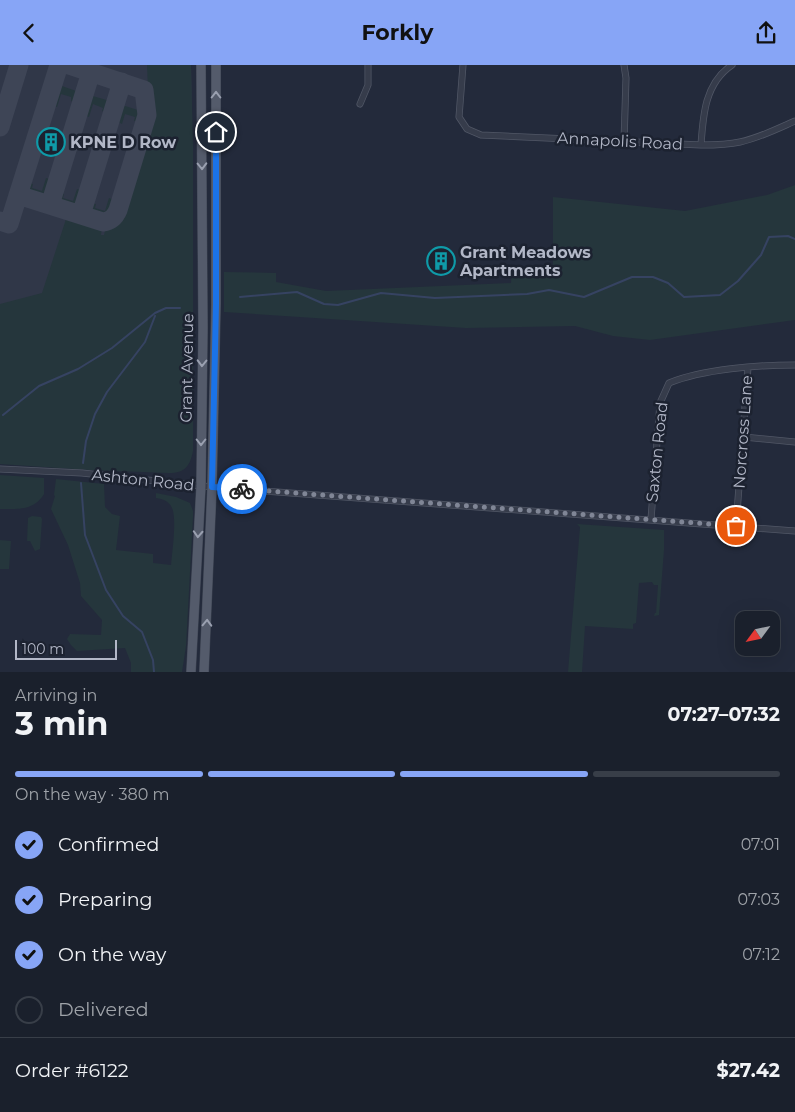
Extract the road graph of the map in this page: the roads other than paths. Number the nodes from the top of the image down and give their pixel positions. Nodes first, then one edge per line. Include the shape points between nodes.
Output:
1 (368, 65) edge
2 (463, 65) edge
3 (624, 65) edge
4 (732, 65) edge
5 (201, 67) edge
6 (216, 67) edge
7 (360, 103) dead end
8 (795, 121) edge
9 (624, 142) junction
10 (701, 145) junction
11 (203, 328) junction
12 (215, 329) junction
13 (795, 365) edge
14 (748, 367) junction
15 (744, 437) junction
16 (795, 442) edge
17 (0, 469) edge
18 (201, 486) junction
19 (212, 487) junction
20 (651, 519) junction
21 (736, 526) junction
22 (795, 531) edge
23 (190, 672) edge
24 (204, 672) edge

1 - 7 street via 368,85
2 - 9 street, Annapolis Road via 459,117 467,129 481,135
3 - 9 street
4 - 10 street via 713,85 705,103
5 - 6 main road
5 -> 11 main road, Grant Avenue
12 -> 6 main road, Grant Avenue
8 - 10 street, Annapolis Road via 739,142
9 - 10 street, Annapolis Road
11 - 12 main road
11 -> 18 main road, Grant Avenue
12 - 19 main road, Grant Avenue
13 - 14 street
14 - 15 street, Norcross Lane
14 - 20 street, Saxton Road via 688,376 669,383 660,403
15 - 16 street
15 - 21 street, Norcross Lane
17 - 18 street, Ashton Road via 82,473
18 - 19 street, Ashton Road
18 -> 23 main road, Grant Avenue
19 - 20 street, Ashton Road
24 -> 19 main road, Grant Avenue
20 - 21 street, Ashton Road
21 - 22 street, Ashton Road

